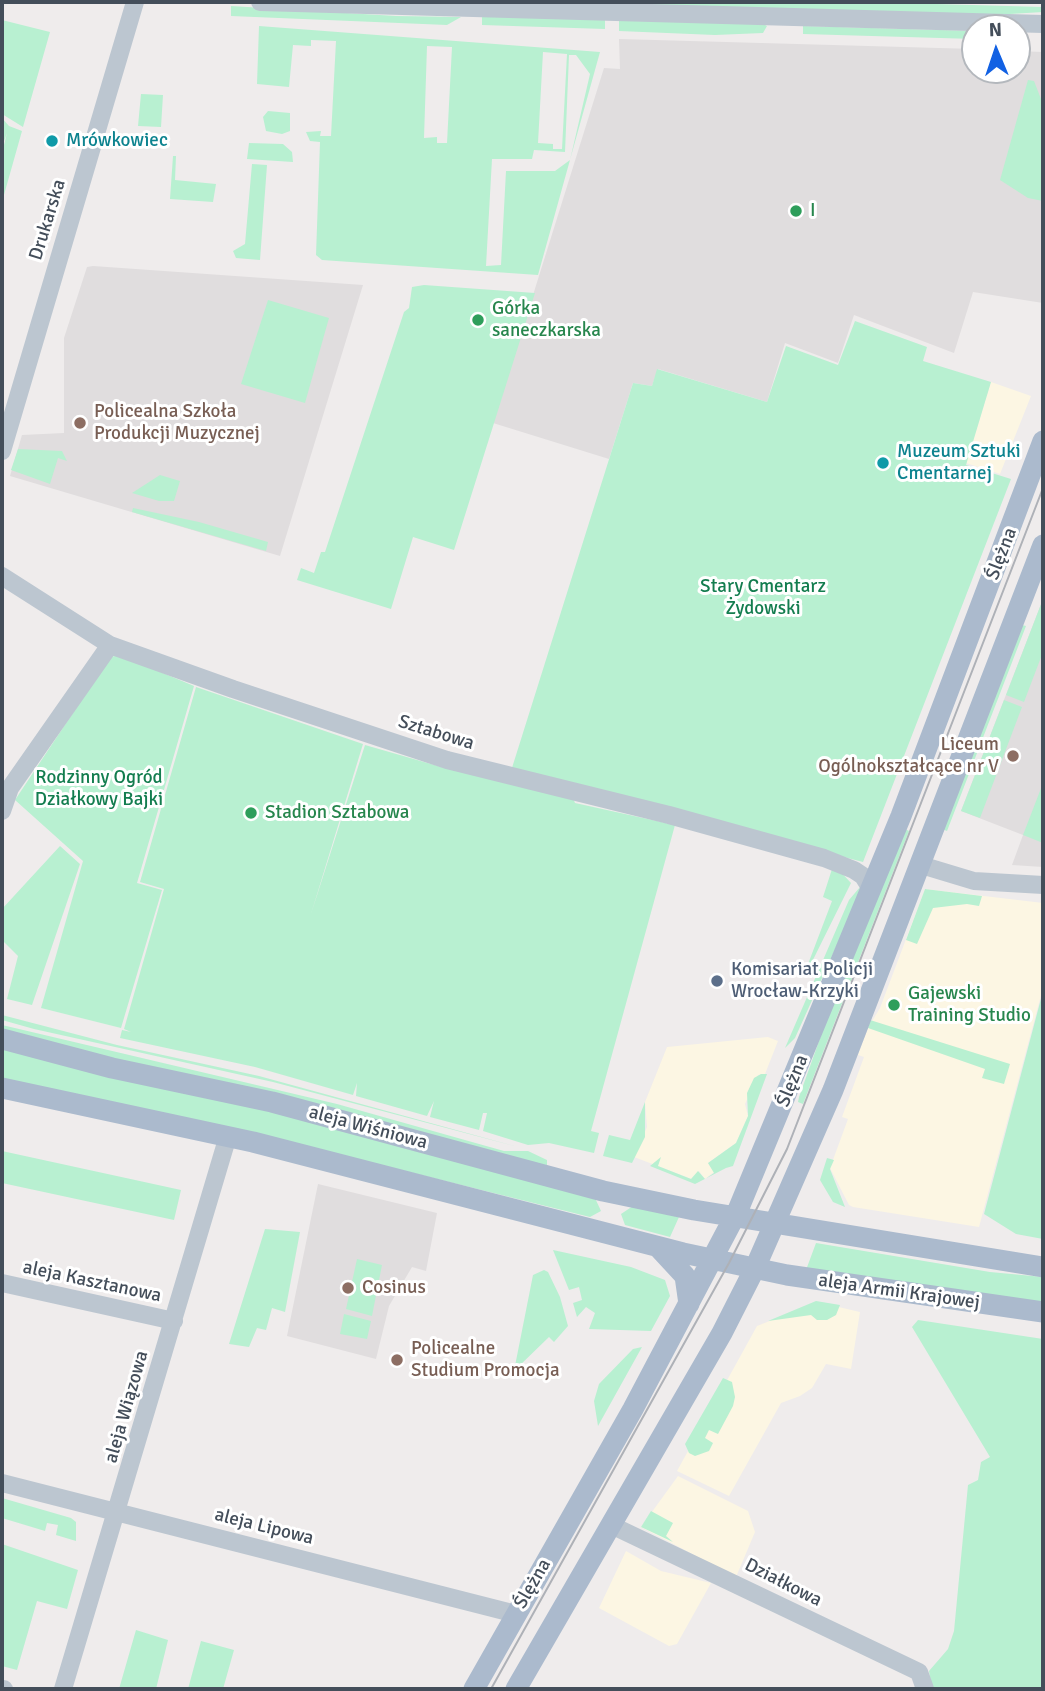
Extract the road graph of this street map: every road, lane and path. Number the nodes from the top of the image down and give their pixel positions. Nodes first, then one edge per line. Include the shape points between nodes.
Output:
1 (135, 2) edge
2 (260, 2) edge
3 (510, 5) edge
4 (1043, 23) edge
5 (1043, 441) edge
6 (2, 451) edge
7 (1043, 545) edge
8 (2, 576) edge
9 (110, 645) junction
10 (2, 811) edge
11 (921, 865) junction
12 (1043, 885) edge
13 (871, 889) junction
14 (2, 1039) edge
15 (2, 1088) edge
16 (228, 1136) junction
17 (735, 1217) junction
18 (775, 1223) junction
19 (658, 1248) junction
20 (714, 1260) junction
21 (1043, 1267) edge
22 (755, 1268) junction
23 (2, 1283) edge
24 (689, 1304) junction
25 (1043, 1312) edge
26 (174, 1321) junction
27 (2, 1483) edge
28 (118, 1511) junction
29 (611, 1525) junction
30 (516, 1614) junction
31 (63, 1689) edge
32 (474, 1689) edge
33 (516, 1689) edge
34 (925, 1689) edge

1 - 6 street, Drukarska
2 - 3 street
3 - 4 street
5 - 13 main road, Ślężna
7 - 11 main road, Ślężna
8 - 9 street, Sztabowa
9 - 10 street via 10,788
9 - 13 street, Sztabowa via 319,719 502,774 824,858 859,873
11 - 12 street via 974,881
11 - 18 main road, Ślężna via 830,1098
13 - 17 main road, Ślężna
14 - 17 main road, aleja Wiśniowa via 113,1069 272,1102 568,1183
15 - 16 main road
16 - 19 main road
16 - 26 street, aleja Wiązowa
17 - 18 main road, aleja Wiśniowa
17 - 20 main road, Ślężna
18 - 21 main road
18 - 22 main road, Ślężna
19 - 20 main road
19 - 24 main road via 685,1276
20 - 22 main road, aleja Armii Krajowej
20 - 24 main road, Ślężna
22 - 25 main road, aleja Armii Krajowej
22 - 29 main road, Ślężna
23 - 26 street, aleja Kasztanowa
24 - 30 main road, Ślężna
26 - 28 street, aleja Wiązowa
27 - 28 street, aleja Lipowa
28 - 30 street, aleja Lipowa
28 - 31 street, aleja Wiązowa
29 - 33 main road, Ślężna
29 - 34 street, Działkowa via 919,1672
30 - 32 main road, Ślężna

